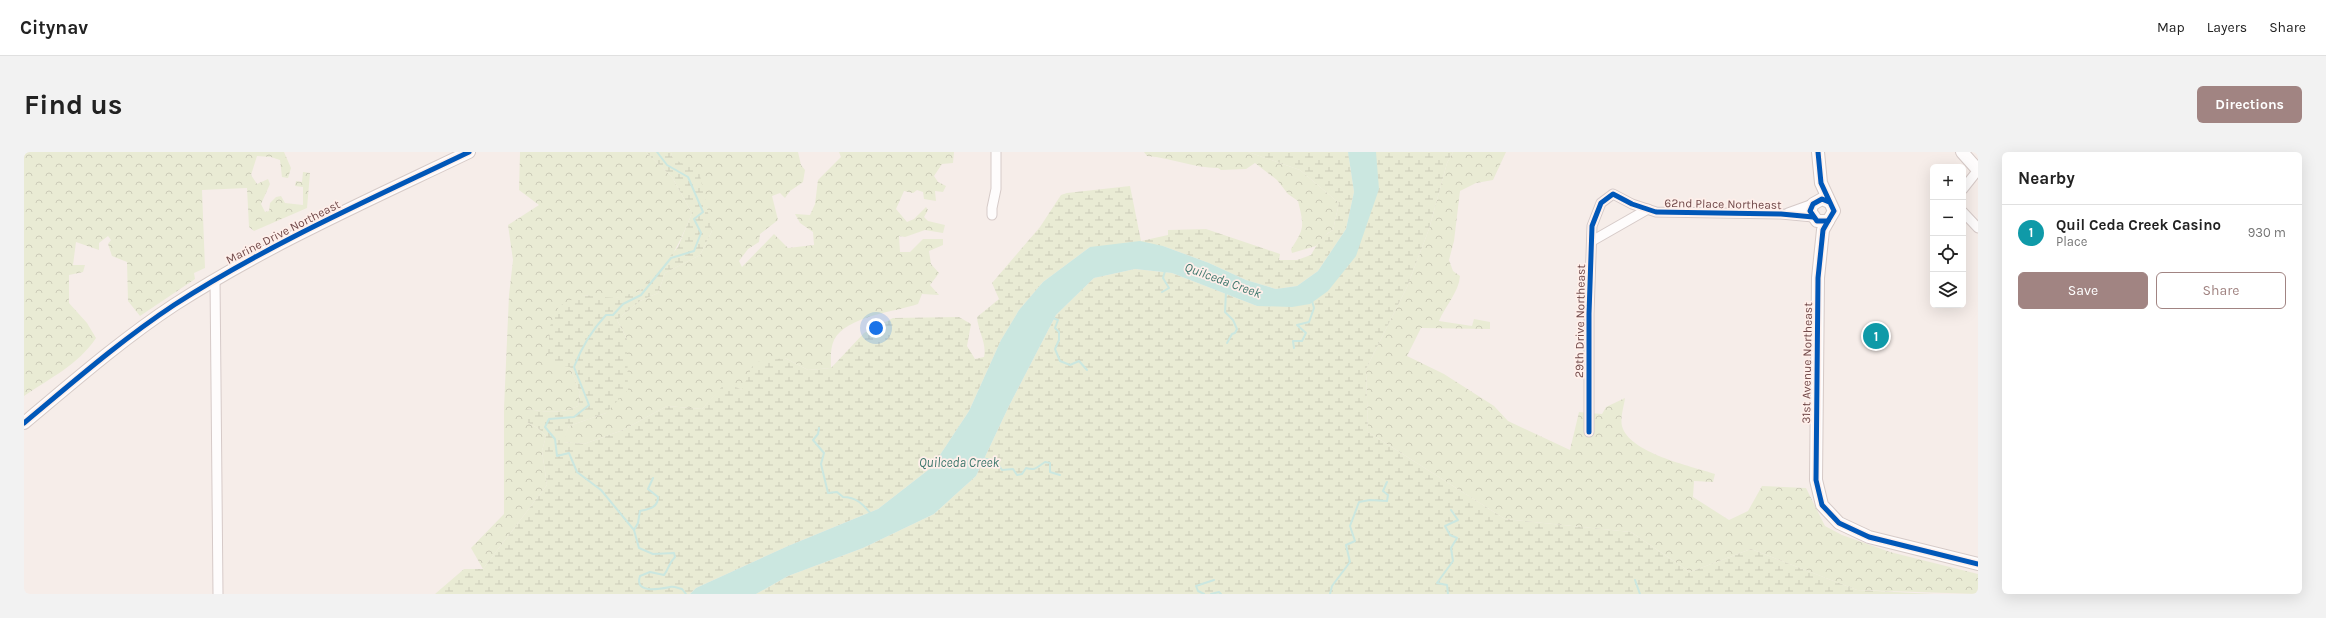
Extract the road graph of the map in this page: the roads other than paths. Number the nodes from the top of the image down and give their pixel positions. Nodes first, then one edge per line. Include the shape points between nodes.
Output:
1 (469, 152) edge
2 (996, 152) edge
3 (1818, 152) edge
4 (1962, 152) edge
5 (1978, 170) edge
6 (1966, 185) edge
7 (1613, 194) joint
8 (1829, 202) junction
9 (1814, 203) junction
10 (1648, 210) junction
11 (1780, 214) junction
12 (992, 215) dead end
13 (1966, 215) edge
14 (1813, 218) junction
15 (1828, 221) junction
16 (1978, 228) edge
17 (1592, 241) junction
18 (1818, 278) junction
19 (215, 280) junction
20 (24, 424) edge
21 (1589, 432) dead end
22 (1978, 564) edge
23 (218, 594) edge

1 - 19 street, Marine Drive Northeast via 267,250
2 - 12 street via 996,189
3 - 8 street via 1821,183
3 - 9 street via 1814,170
4 - 5 street
5 - 6 street
7 - 10 street, 62nd Place Northeast
7 - 17 street, 29th Drive Northeast via 1601,203 1596,214 1592,226
8 - 9 street via 1822,199
8 - 15 street via 1834,211
9 - 11 street, 62nd Place Northeast
9 - 14 street via 1810,212
10 - 11 street, 62nd Place Northeast via 1664,213
10 - 17 street
11 - 14 street, 62nd Place Northeast
13 - 16 street
14 - 15 street via 1820,222
14 - 18 street, 31st Avenue Northeast
15 - 18 street, 31st Avenue Northeast via 1823,230
17 - 21 street, 29th Drive Northeast
18 - 22 street, 31st Avenue Northeast via 1816,480 1822,505 1839,523 1869,537
19 - 20 street, Marine Drive Northeast via 142,328
19 - 23 street

